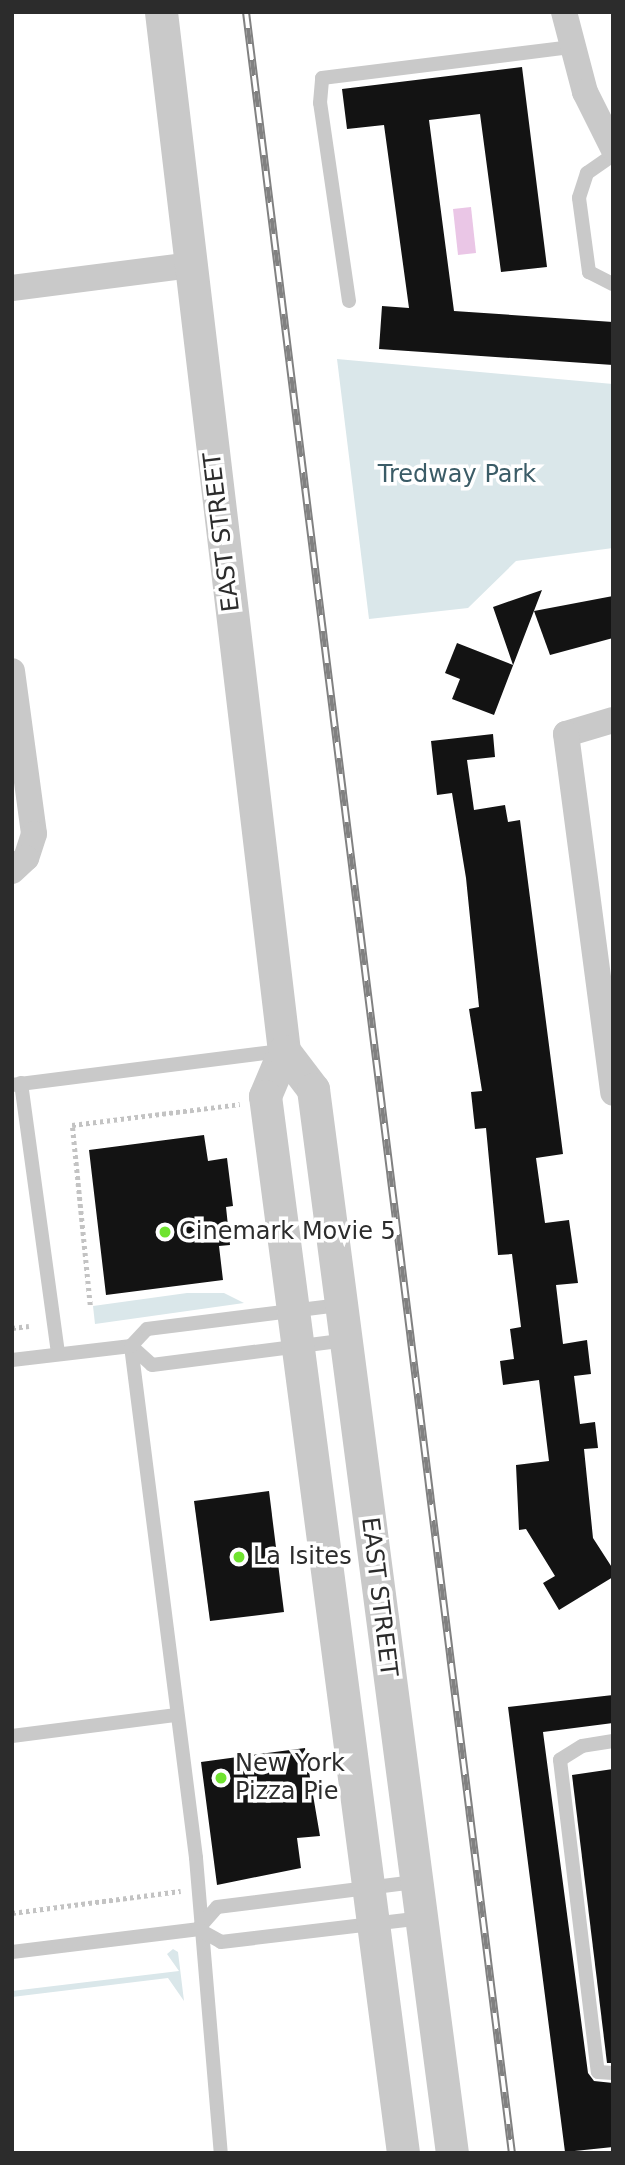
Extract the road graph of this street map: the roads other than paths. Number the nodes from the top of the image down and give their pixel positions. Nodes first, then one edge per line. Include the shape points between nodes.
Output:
1 (161, 12) edge
2 (564, 12) edge
3 (570, 47) junction
4 (613, 148) edge
5 (613, 155) edge
6 (191, 265) junction
7 (613, 284) edge
8 (12, 288) edge
9 (349, 301) dead end
10 (12, 671) edge
11 (613, 720) edge
12 (19, 865) edge
13 (284, 1051) junction
14 (16, 1084) edge
15 (613, 1093) edge
16 (341, 1305) junction
17 (293, 1311) junction
18 (346, 1340) junction
19 (131, 1346) junction
20 (298, 1347) junction
21 (58, 1353) junction
22 (12, 1360) edge
23 (177, 1715) junction
24 (12, 1736) edge
25 (613, 1741) edge
26 (416, 1882) junction
27 (368, 1888) junction
28 (421, 1918) junction
29 (373, 1924) junction
30 (198, 1929) junction
31 (12, 1952) edge
32 (613, 2073) edge
33 (221, 2153) edge
34 (403, 2153) edge
35 (452, 2153) edge

1 - 6 street, EAST STREET
2 - 3 street
3 - 4 street
3 - 9 lane via 322,78 320,103
5 - 7 lane via 587,173 579,198 589,272
6 - 8 street
6 - 13 street, EAST STREET
10 - 12 street via 34,834
11 - 15 street via 566,734
13 - 14 lane
13 - 16 street, EAST STREET via 313,1089
13 - 17 street, EAST STREET via 265,1096
14 - 21 lane
16 - 17 lane
16 - 18 street, EAST STREET
17 - 19 lane via 147,1329
17 - 20 street, EAST STREET
18 - 20 lane
18 - 26 street, EAST STREET
19 - 20 lane via 152,1365
19 - 21 lane
19 - 23 lane
20 - 27 street, EAST STREET
21 - 22 lane
23 - 24 lane
23 - 30 lane
25 - 32 lane via 582,1746 560,1760 598,2072
26 - 27 lane
26 - 28 street, EAST STREET
27 - 29 street, EAST STREET
27 - 30 lane via 217,1907
28 - 29 lane
28 - 35 street, EAST STREET
29 - 30 lane via 221,1942
29 - 34 street, EAST STREET
30 - 31 lane
30 - 33 lane via 217,2071

